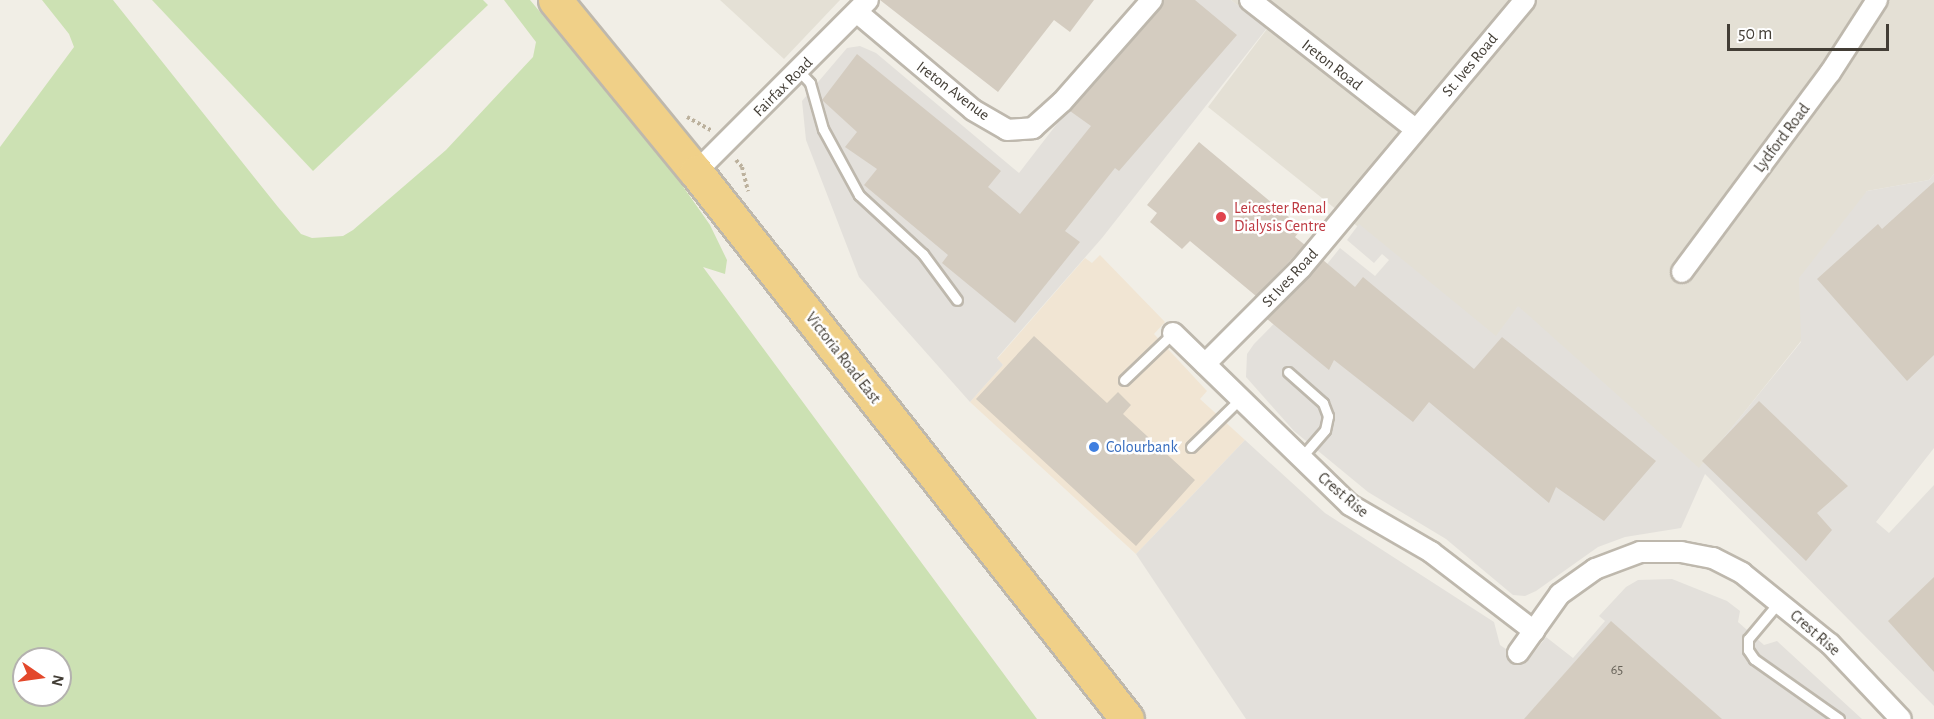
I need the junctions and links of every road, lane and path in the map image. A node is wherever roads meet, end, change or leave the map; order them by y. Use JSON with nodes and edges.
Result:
{"nodes":[{"id":1,"x":555,"y":0,"type":"edge"},
{"id":2,"x":1152,"y":0,"type":"edge"},
{"id":3,"x":1250,"y":0,"type":"edge"},
{"id":4,"x":1525,"y":0,"type":"edge"},
{"id":5,"x":1877,"y":0,"type":"edge"},
{"id":6,"x":863,"y":6,"type":"edge"},
{"id":7,"x":799,"y":71,"type":"junction"},
{"id":8,"x":1414,"y":129,"type":"junction"},
{"id":9,"x":696,"y":172,"type":"junction"},
{"id":10,"x":1682,"y":272,"type":"dead end"},
{"id":11,"x":957,"y":300,"type":"dead end"},
{"id":12,"x":1173,"y":333,"type":"joint"},
{"id":13,"x":1205,"y":364,"type":"junction"},
{"id":14,"x":1288,"y":372,"type":"dead end"},
{"id":15,"x":1124,"y":381,"type":"dead end"},
{"id":16,"x":1239,"y":400,"type":"junction"},
{"id":17,"x":1191,"y":447,"type":"dead end"},
{"id":18,"x":1300,"y":458,"type":"junction"},
{"id":19,"x":1779,"y":602,"type":"junction"},
{"id":20,"x":1534,"y":631,"type":"junction"},
{"id":21,"x":1518,"y":653,"type":"dead end"},
{"id":22,"x":1127,"y":719,"type":"edge"},
{"id":23,"x":1839,"y":719,"type":"edge"},
{"id":24,"x":1901,"y":719,"type":"edge"}],
"edges":[{"from":1,"to":9,"type":"highway","name":"Victoria Road East"},
{"from":2,"to":6,"type":"street","name":"Ireton Avenue"},
{"from":3,"to":8,"type":"street","name":"Ireton Road"},
{"from":4,"to":8,"type":"street","name":"St. Ives Road"},
{"from":5,"to":10,"type":"street","name":"Lydford Road"},
{"from":6,"to":7,"type":"street","name":"Fairfax Road"},
{"from":7,"to":9,"type":"street","name":"Fairfax Road"},
{"from":7,"to":11,"type":"lane"},
{"from":8,"to":13,"type":"street","name":"St Ives Road"},
{"from":9,"to":22,"type":"highway","name":"Victoria Road East"},
{"from":12,"to":13,"type":"street","name":"Crest Rise"},
{"from":12,"to":15,"type":"lane"},
{"from":13,"to":16,"type":"street","name":"Crest Rise"},
{"from":14,"to":18,"type":"lane"},
{"from":16,"to":17,"type":"lane"},
{"from":16,"to":18,"type":"street","name":"Crest Rise"},
{"from":18,"to":20,"type":"street","name":"Crest Rise"},
{"from":19,"to":20,"type":"street","name":"Crest Rise"},
{"from":19,"to":23,"type":"lane"},
{"from":19,"to":24,"type":"street","name":"Crest Rise"},
{"from":20,"to":21,"type":"street","name":"Crest Rise"}]}
